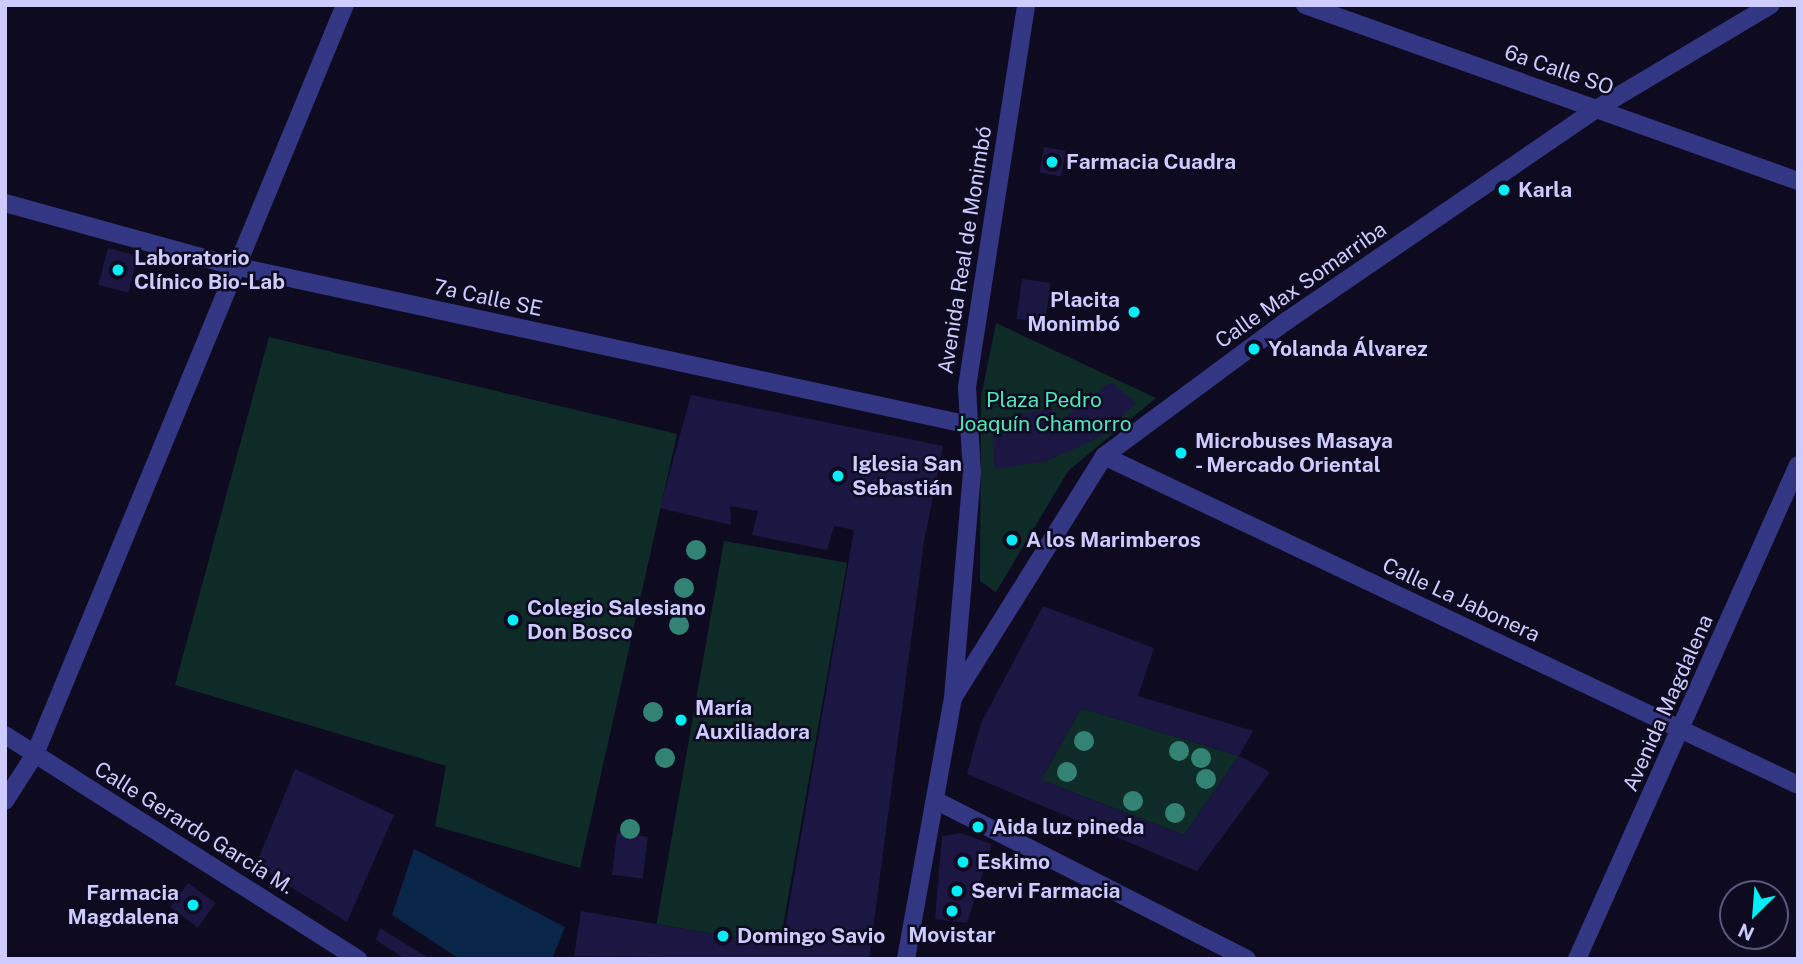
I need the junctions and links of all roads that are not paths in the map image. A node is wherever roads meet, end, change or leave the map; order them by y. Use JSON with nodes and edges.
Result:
{"nodes":[{"id":1,"x":345,"y":5,"type":"edge"},
{"id":2,"x":1026,"y":5,"type":"edge"},
{"id":3,"x":1305,"y":5,"type":"edge"},
{"id":4,"x":1771,"y":5,"type":"edge"},
{"id":5,"x":1598,"y":107,"type":"junction"},
{"id":6,"x":1798,"y":181,"type":"edge"},
{"id":7,"x":5,"y":203,"type":"edge"},
{"id":8,"x":234,"y":266,"type":"junction"},
{"id":9,"x":965,"y":424,"type":"junction"},
{"id":10,"x":1104,"y":456,"type":"junction"},
{"id":11,"x":1798,"y":466,"type":"edge"},
{"id":12,"x":953,"y":698,"type":"junction"},
{"id":13,"x":1682,"y":731,"type":"junction"},
{"id":14,"x":5,"y":734,"type":"edge"},
{"id":15,"x":35,"y":754,"type":"junction"},
{"id":16,"x":1798,"y":785,"type":"edge"},
{"id":17,"x":935,"y":800,"type":"junction"},
{"id":18,"x":5,"y":801,"type":"edge"},
{"id":19,"x":358,"y":959,"type":"edge"},
{"id":20,"x":906,"y":959,"type":"edge"},
{"id":21,"x":1247,"y":959,"type":"edge"},
{"id":22,"x":1577,"y":959,"type":"edge"}],
"edges":[{"from":1,"to":8,"type":"street"},
{"from":2,"to":9,"type":"street","name":"Avenida Real de Monimbó"},
{"from":3,"to":5,"type":"street","name":"6a Calle SO"},
{"from":4,"to":5,"type":"street","name":"Calle Max Somarriba"},
{"from":5,"to":6,"type":"street","name":"6a Calle SO"},
{"from":5,"to":10,"type":"street","name":"Calle Max Somarriba"},
{"from":7,"to":8,"type":"street","name":"7a Calle SE"},
{"from":8,"to":9,"type":"street","name":"7a Calle SE"},
{"from":8,"to":15,"type":"street"},
{"from":9,"to":12,"type":"street","name":"Avenida Real de Monimbó"},
{"from":10,"to":12,"type":"street","name":"Calle Max Somarriba"},
{"from":10,"to":13,"type":"street","name":"Calle La Jabonera"},
{"from":11,"to":13,"type":"street","name":"Avenida Magdalena"},
{"from":12,"to":17,"type":"street","name":"Avenida Real de Monimbó"},
{"from":13,"to":16,"type":"street","name":"Calle La Jabonera"},
{"from":13,"to":22,"type":"street","name":"Avenida Magdalena"},
{"from":14,"to":15,"type":"street","name":"Calle Gerardo García M."},
{"from":15,"to":18,"type":"street"},
{"from":15,"to":19,"type":"street","name":"Calle Gerardo García M."},
{"from":17,"to":20,"type":"street","name":"Avenida Real de Monimbó"},
{"from":17,"to":21,"type":"street"}]}
